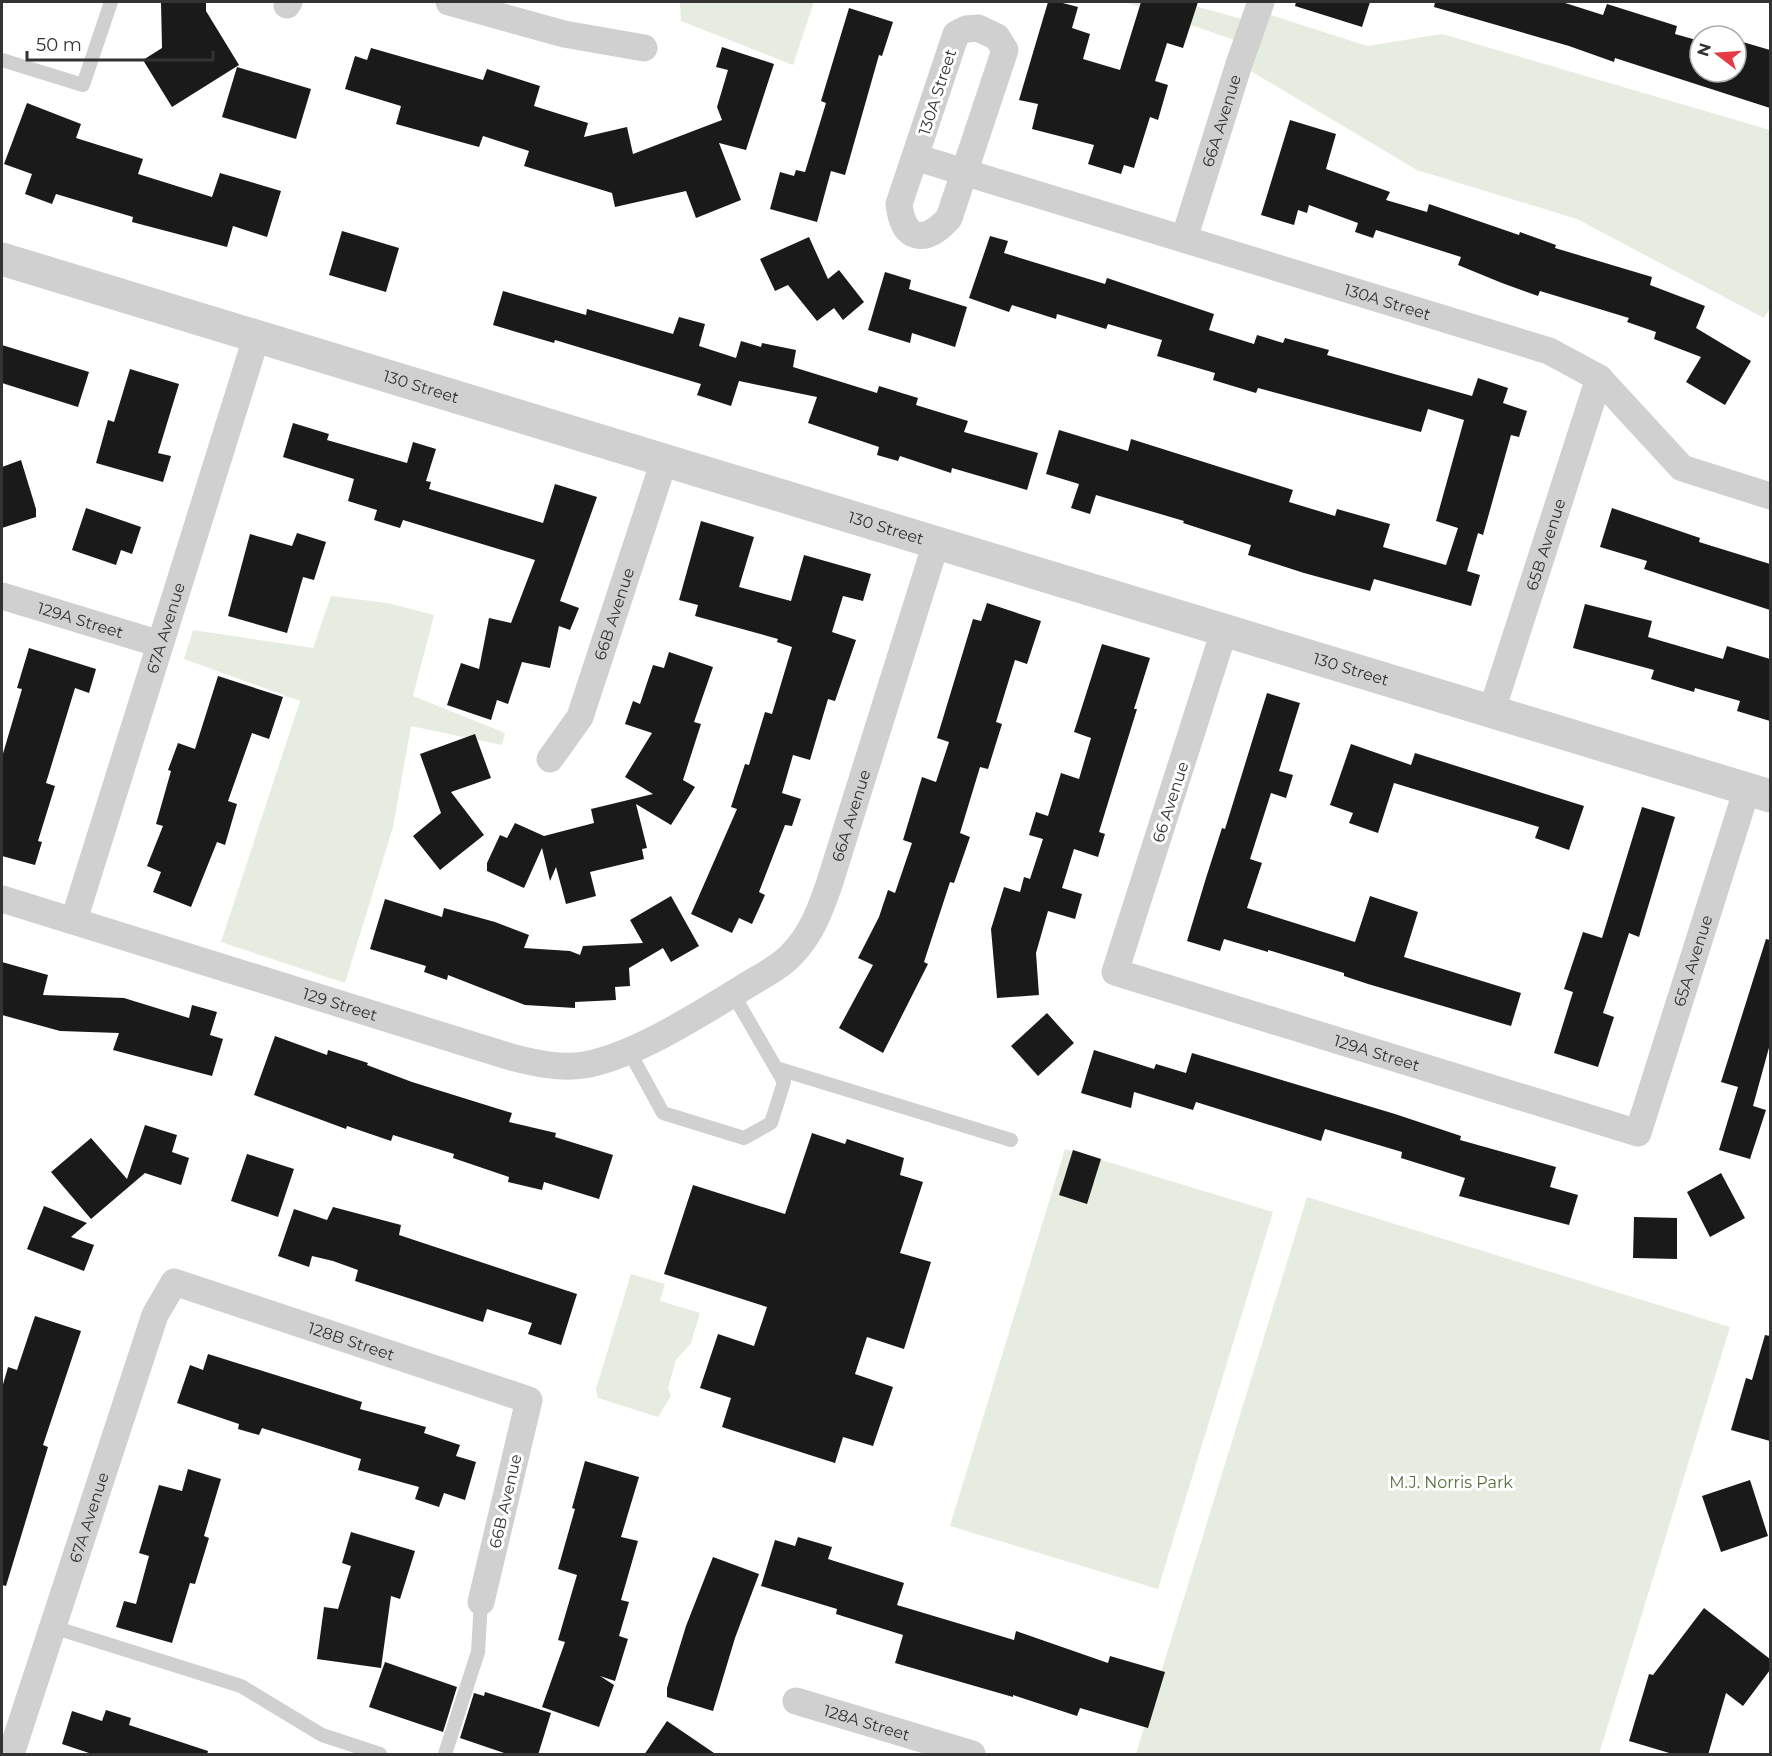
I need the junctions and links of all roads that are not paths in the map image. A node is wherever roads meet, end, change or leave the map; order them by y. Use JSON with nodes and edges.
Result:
{"nodes":[{"id":1,"x":111,"y":2,"type":"edge"},
{"id":2,"x":450,"y":2,"type":"edge"},
{"id":3,"x":1261,"y":2,"type":"edge"},
{"id":4,"x":644,"y":48,"type":"dead end"},
{"id":5,"x":2,"y":60,"type":"edge"},
{"id":6,"x":915,"y":157,"type":"junction"},
{"id":7,"x":966,"y":172,"type":"junction"},
{"id":8,"x":1184,"y":239,"type":"junction"},
{"id":9,"x":2,"y":260,"type":"edge"},
{"id":10,"x":257,"y":335,"type":"junction"},
{"id":11,"x":1599,"y":378,"type":"junction"},
{"id":12,"x":664,"y":461,"type":"junction"},
{"id":13,"x":1770,"y":496,"type":"edge"},
{"id":14,"x":936,"y":543,"type":"junction"},
{"id":15,"x":2,"y":596,"type":"edge"},
{"id":16,"x":1224,"y":631,"type":"junction"},
{"id":17,"x":160,"y":644,"type":"junction"},
{"id":18,"x":1492,"y":710,"type":"junction"},
{"id":19,"x":550,"y":759,"type":"dead end"},
{"id":20,"x":1759,"y":792,"type":"edge"},
{"id":21,"x":2,"y":899,"type":"edge"},
{"id":22,"x":74,"y":920,"type":"junction"},
{"id":23,"x":1114,"y":972,"type":"joint"},
{"id":24,"x":734,"y":994,"type":"junction"},
{"id":25,"x":678,"y":1025,"type":"joint"},
{"id":26,"x":629,"y":1051,"type":"junction"},
{"id":27,"x":776,"y":1068,"type":"junction"},
{"id":28,"x":1638,"y":1133,"type":"joint"},
{"id":29,"x":1011,"y":1140,"type":"dead end"},
{"id":30,"x":174,"y":1282,"type":"joint"},
{"id":31,"x":529,"y":1400,"type":"joint"},
{"id":32,"x":481,"y":1602,"type":"joint"},
{"id":33,"x":53,"y":1627,"type":"junction"},
{"id":34,"x":796,"y":1701,"type":"dead end"},
{"id":35,"x":917,"y":1746,"type":"edge"},
{"id":36,"x":11,"y":1755,"type":"edge"},
{"id":37,"x":380,"y":1755,"type":"edge"},
{"id":38,"x":445,"y":1755,"type":"edge"},
{"id":39,"x":972,"y":1755,"type":"edge"}],
"edges":[{"from":1,"to":5,"type":"lane"},
{"from":2,"to":4,"type":"street"},
{"from":3,"to":8,"type":"street","name":"66A Avenue"},
{"from":6,"to":7,"type":"street","name":"130A Street"},
{"from":6,"to":7,"type":"street","name":"130A Street"},
{"from":6,"to":7,"type":"street","name":"130A Street"},
{"from":7,"to":8,"type":"street","name":"130A Street"},
{"from":8,"to":11,"type":"street","name":"130A Street"},
{"from":9,"to":10,"type":"street","name":"130 Street"},
{"from":10,"to":12,"type":"street","name":"130 Street"},
{"from":10,"to":17,"type":"street","name":"67A Avenue"},
{"from":11,"to":13,"type":"street","name":"130A Street"},
{"from":11,"to":18,"type":"street","name":"65B Avenue"},
{"from":12,"to":14,"type":"street","name":"130 Street"},
{"from":12,"to":19,"type":"street","name":"66B Avenue"},
{"from":14,"to":16,"type":"street","name":"130 Street"},
{"from":14,"to":24,"type":"street","name":"66A Avenue"},
{"from":15,"to":17,"type":"street","name":"129A Street"},
{"from":16,"to":18,"type":"street","name":"130 Street"},
{"from":16,"to":23,"type":"street","name":"66 Avenue"},
{"from":17,"to":22,"type":"street","name":"67A Avenue"},
{"from":18,"to":20,"type":"street","name":"130 Street"},
{"from":20,"to":28,"type":"street","name":"65A Avenue"},
{"from":21,"to":22,"type":"street","name":"129 Street"},
{"from":22,"to":26,"type":"street","name":"129 Street"},
{"from":23,"to":28,"type":"street","name":"129A Street"},
{"from":24,"to":25,"type":"street","name":"66A Avenue"},
{"from":24,"to":27,"type":"lane"},
{"from":25,"to":26,"type":"street","name":"129 Street"},
{"from":26,"to":27,"type":"lane"},
{"from":27,"to":29,"type":"lane"},
{"from":30,"to":31,"type":"street","name":"128B Street"},
{"from":30,"to":33,"type":"street","name":"67A Avenue"},
{"from":31,"to":32,"type":"street","name":"66B Avenue"},
{"from":32,"to":38,"type":"lane"},
{"from":33,"to":36,"type":"street","name":"67A Avenue"},
{"from":33,"to":37,"type":"lane"},
{"from":34,"to":35,"type":"street","name":"128A Street"},
{"from":35,"to":39,"type":"street","name":"128A Street"}]}
